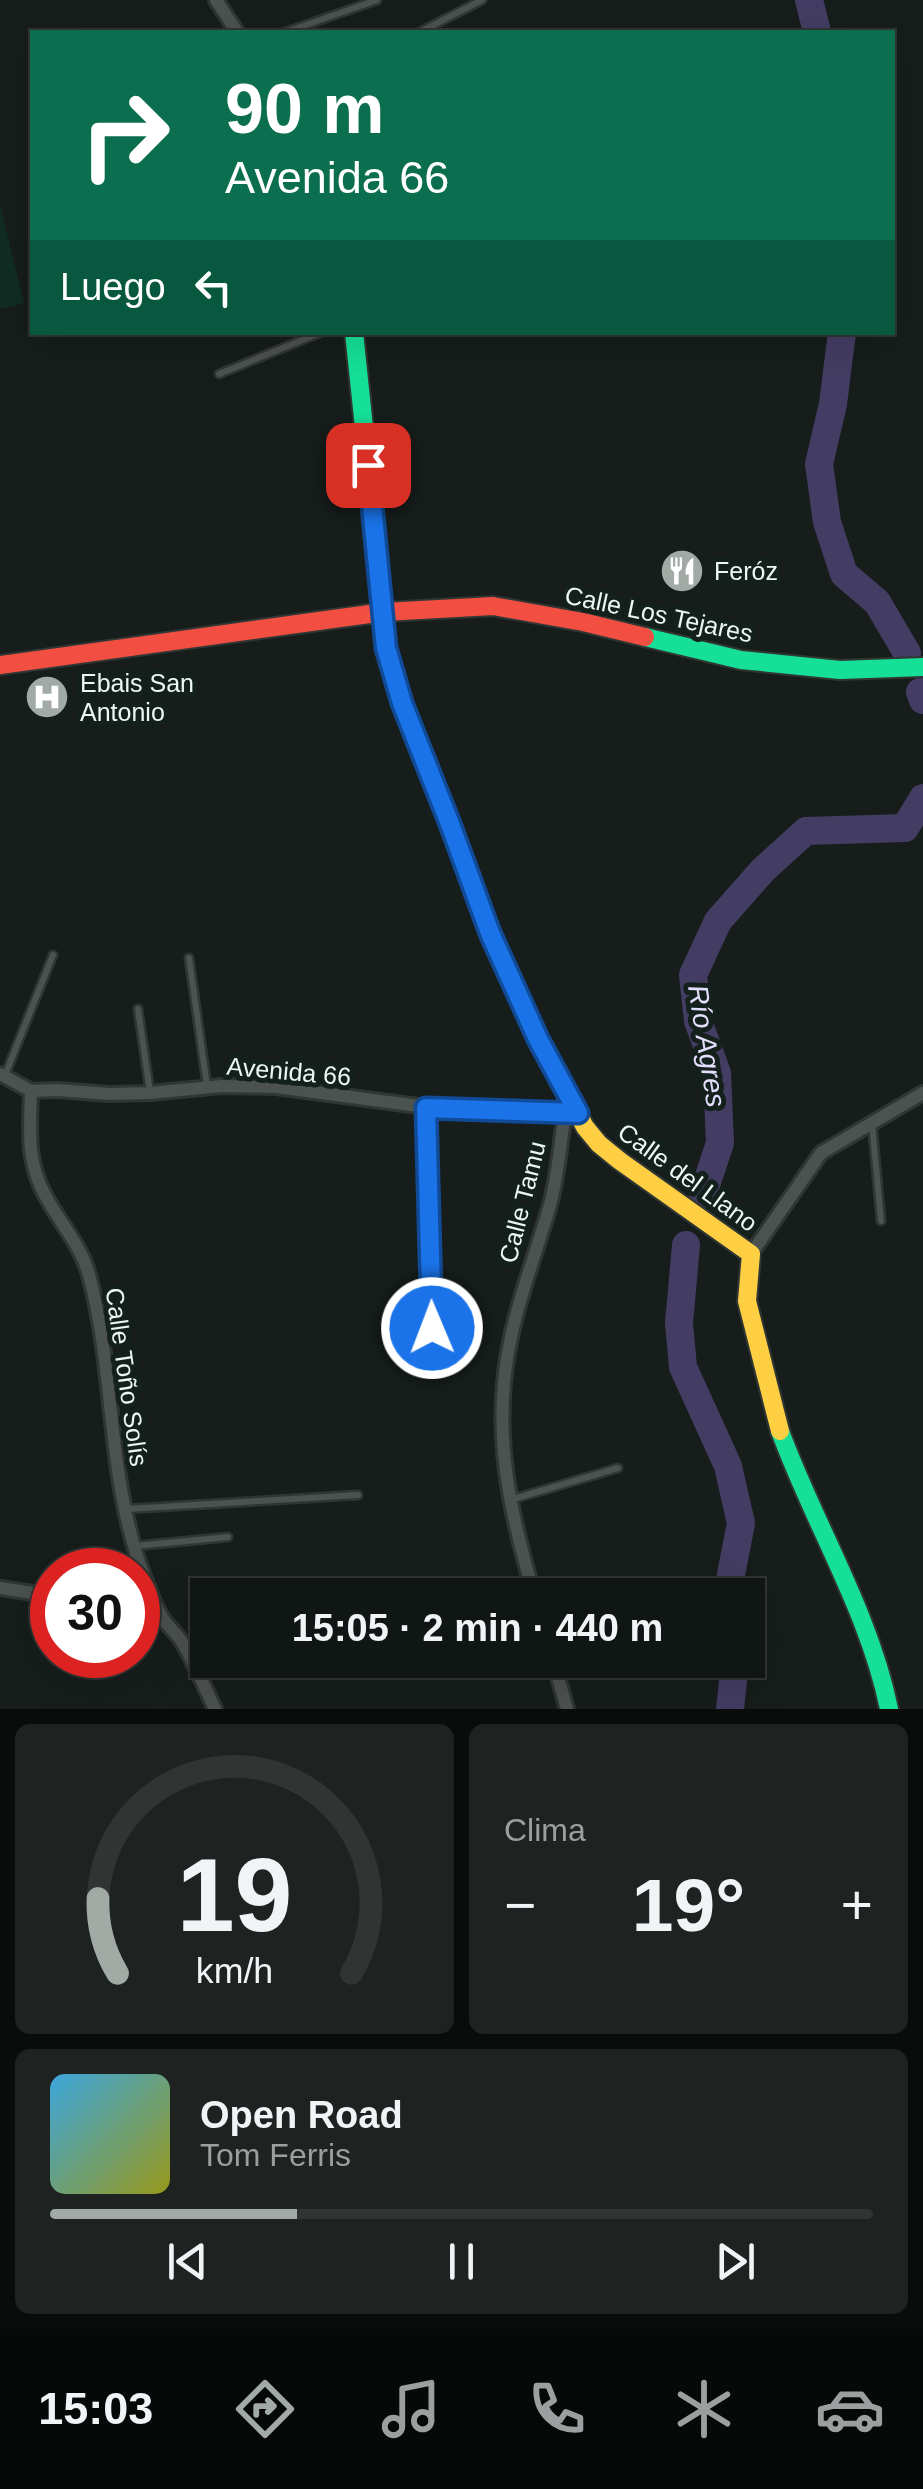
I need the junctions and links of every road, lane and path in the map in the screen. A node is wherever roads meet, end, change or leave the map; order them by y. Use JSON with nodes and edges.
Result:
{"nodes":[{"id":1,"x":216,"y":0,"type":"edge"},
{"id":2,"x":377,"y":0,"type":"edge"},
{"id":3,"x":482,"y":0,"type":"edge"},
{"id":4,"x":236,"y":30,"type":"edge"},
{"id":5,"x":292,"y":30,"type":"edge"},
{"id":6,"x":424,"y":30,"type":"edge"},
{"id":7,"x":315,"y":335,"type":"edge"},
{"id":8,"x":354,"y":335,"type":"edge"},
{"id":9,"x":219,"y":374,"type":"dead end"},
{"id":10,"x":384,"y":612,"type":"junction"},
{"id":11,"x":0,"y":666,"type":"edge"},
{"id":12,"x":923,"y":667,"type":"edge"},
{"id":13,"x":53,"y":956,"type":"dead end"},
{"id":14,"x":190,"y":958,"type":"dead end"},
{"id":15,"x":138,"y":1009,"type":"dead end"},
{"id":16,"x":2,"y":1075,"type":"edge"},
{"id":17,"x":207,"y":1087,"type":"junction"},
{"id":18,"x":32,"y":1091,"type":"junction"},
{"id":19,"x":923,"y":1092,"type":"edge"},
{"id":20,"x":150,"y":1093,"type":"junction"},
{"id":21,"x":426,"y":1108,"type":"junction"},
{"id":22,"x":571,"y":1113,"type":"junction"},
{"id":23,"x":872,"y":1122,"type":"junction"},
{"id":24,"x":881,"y":1221,"type":"dead end"},
{"id":25,"x":751,"y":1254,"type":"junction"},
{"id":26,"x":432,"y":1328,"type":"dead end"},
{"id":27,"x":618,"y":1468,"type":"dead end"},
{"id":28,"x":358,"y":1495,"type":"dead end"},
{"id":29,"x":509,"y":1500,"type":"junction"},
{"id":30,"x":126,"y":1510,"type":"junction"},
{"id":31,"x":228,"y":1537,"type":"dead end"},
{"id":32,"x":134,"y":1546,"type":"junction"},
{"id":33,"x":530,"y":1578,"type":"edge"},
{"id":34,"x":0,"y":1588,"type":"edge"},
{"id":35,"x":30,"y":1593,"type":"edge"},
{"id":36,"x":162,"y":1618,"type":"joint"},
{"id":37,"x":558,"y":1678,"type":"edge"},
{"id":38,"x":214,"y":1709,"type":"edge"},
{"id":39,"x":567,"y":1709,"type":"edge"},
{"id":40,"x":889,"y":1709,"type":"edge"}],
"edges":[{"from":1,"to":4,"type":"street"},
{"from":2,"to":5,"type":"lane"},
{"from":3,"to":6,"type":"lane"},
{"from":7,"to":9,"type":"lane"},
{"from":8,"to":10,"type":"main road","name":"Calle del Llano"},
{"from":10,"to":11,"type":"main road"},
{"from":10,"to":12,"type":"main road","name":"Calle Los Tejares"},
{"from":10,"to":22,"type":"main road","name":"Calle del Llano"},
{"from":13,"to":16,"type":"lane"},
{"from":14,"to":17,"type":"lane"},
{"from":15,"to":20,"type":"lane"},
{"from":16,"to":18,"type":"street","name":"Avenida 66"},
{"from":17,"to":20,"type":"street","name":"Avenida 66"},
{"from":17,"to":21,"type":"street","name":"Avenida 66"},
{"from":18,"to":20,"type":"street","name":"Avenida 66"},
{"from":18,"to":30,"type":"street","name":"Calle Toño Solís"},
{"from":19,"to":23,"type":"street"},
{"from":21,"to":22,"type":"street","name":"Avenida 66"},
{"from":21,"to":26,"type":"street"},
{"from":22,"to":25,"type":"main road","name":"Calle del Llano"},
{"from":22,"to":29,"type":"street","name":"Calle Tamu"},
{"from":23,"to":24,"type":"lane"},
{"from":23,"to":25,"type":"street"},
{"from":25,"to":40,"type":"main road","name":"Calle del Llano"},
{"from":27,"to":29,"type":"lane"},
{"from":28,"to":30,"type":"lane"},
{"from":29,"to":33,"type":"street","name":"Calle Tamu"},
{"from":30,"to":32,"type":"street","name":"Calle Toño Solís"},
{"from":31,"to":32,"type":"lane"},
{"from":32,"to":36,"type":"street","name":"Calle Toño Solís"},
{"from":34,"to":35,"type":"street"},
{"from":36,"to":38,"type":"street","name":"Calle Toño Solís"},
{"from":37,"to":39,"type":"street"}]}
